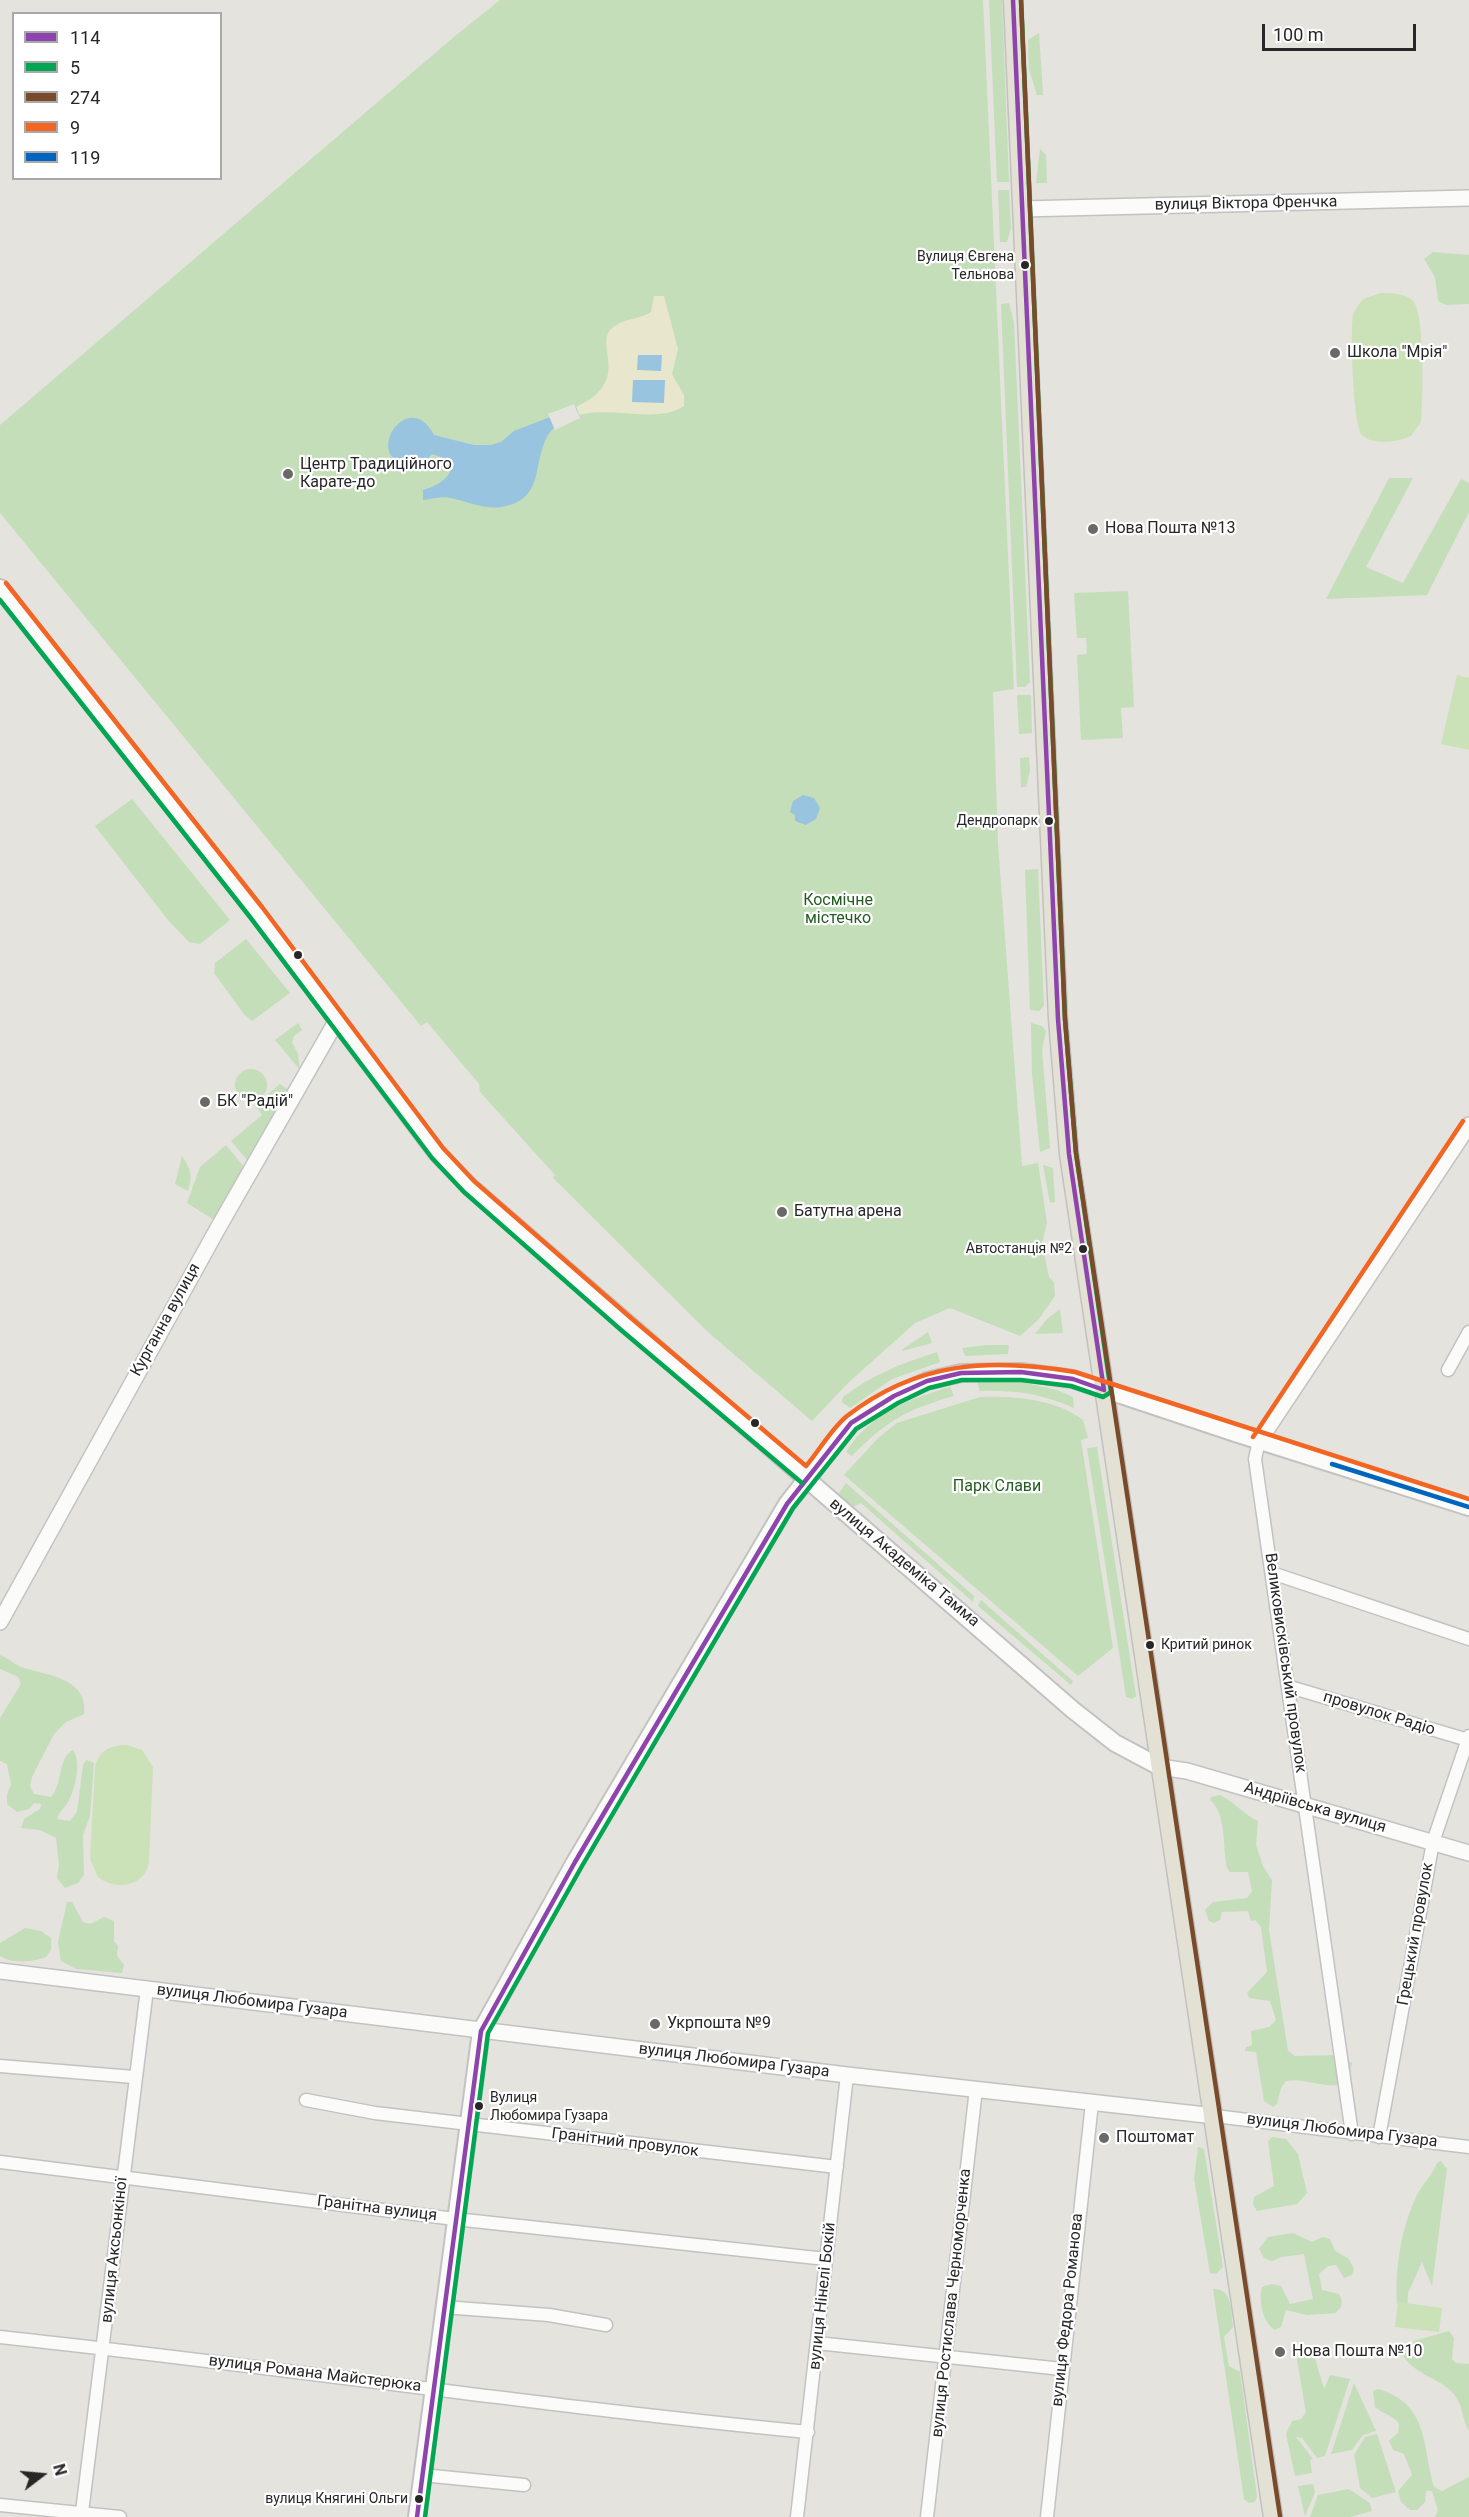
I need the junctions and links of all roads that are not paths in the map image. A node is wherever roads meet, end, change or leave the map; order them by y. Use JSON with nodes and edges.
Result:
{"nodes":[{"id":1,"x":1013,"y":0,"type":"edge"},
{"id":2,"x":1469,"y":198,"type":"edge"},
{"id":3,"x":1022,"y":209,"type":"junction"},
{"id":4,"x":0,"y":588,"type":"edge"},
{"id":5,"x":337,"y":1020,"type":"junction"},
{"id":6,"x":1469,"y":1125,"type":"edge"},
{"id":7,"x":1469,"y":1332,"type":"edge"},
{"id":8,"x":1448,"y":1370,"type":"dead end"},
{"id":9,"x":1104,"y":1390,"type":"junction"},
{"id":10,"x":1259,"y":1441,"type":"junction"},
{"id":11,"x":807,"y":1477,"type":"junction"},
{"id":12,"x":1469,"y":1507,"type":"edge"},
{"id":13,"x":1272,"y":1573,"type":"junction"},
{"id":14,"x":0,"y":1622,"type":"edge"},
{"id":15,"x":1469,"y":1639,"type":"edge"},
{"id":16,"x":1290,"y":1687,"type":"junction"},
{"id":17,"x":1468,"y":1738,"type":"edge"},
{"id":18,"x":1160,"y":1767,"type":"junction"},
{"id":19,"x":1304,"y":1804,"type":"junction"},
{"id":20,"x":1433,"y":1842,"type":"junction"},
{"id":21,"x":1469,"y":1853,"type":"edge"},
{"id":22,"x":0,"y":1971,"type":"edge"},
{"id":23,"x":147,"y":1989,"type":"junction"},
{"id":24,"x":481,"y":2031,"type":"junction"},
{"id":25,"x":0,"y":2066,"type":"edge"},
{"id":26,"x":847,"y":2075,"type":"junction"},
{"id":27,"x":134,"y":2077,"type":"junction"},
{"id":28,"x":976,"y":2089,"type":"junction"},
{"id":29,"x":306,"y":2100,"type":"dead end"},
{"id":30,"x":1092,"y":2103,"type":"junction"},
{"id":31,"x":1215,"y":2116,"type":"junction"},
{"id":32,"x":468,"y":2125,"type":"junction"},
{"id":33,"x":1352,"y":2134,"type":"junction"},
{"id":34,"x":1379,"y":2137,"type":"junction"},
{"id":35,"x":1469,"y":2147,"type":"edge"},
{"id":36,"x":0,"y":2162,"type":"edge"},
{"id":37,"x":837,"y":2167,"type":"junction"},
{"id":38,"x":123,"y":2178,"type":"junction"},
{"id":39,"x":455,"y":2219,"type":"junction"},
{"id":40,"x":826,"y":2259,"type":"junction"},
{"id":41,"x":444,"y":2307,"type":"junction"},
{"id":42,"x":606,"y":2325,"type":"dead end"},
{"id":43,"x":0,"y":2337,"type":"edge"},
{"id":44,"x":817,"y":2343,"type":"junction"},
{"id":45,"x":104,"y":2348,"type":"junction"},
{"id":46,"x":947,"y":2356,"type":"junction"},
{"id":47,"x":1062,"y":2369,"type":"junction"},
{"id":48,"x":434,"y":2388,"type":"junction"},
{"id":49,"x":808,"y":2432,"type":"junction"},
{"id":50,"x":422,"y":2475,"type":"junction"},
{"id":51,"x":524,"y":2485,"type":"dead end"},
{"id":52,"x":7,"y":2509,"type":"edge"},
{"id":53,"x":82,"y":2512,"type":"junction"},
{"id":54,"x":120,"y":2517,"type":"edge"},
{"id":55,"x":417,"y":2517,"type":"edge"},
{"id":56,"x":797,"y":2517,"type":"edge"},
{"id":57,"x":927,"y":2517,"type":"edge"},
{"id":58,"x":1047,"y":2517,"type":"edge"},
{"id":59,"x":1273,"y":2517,"type":"edge"}],
"edges":[{"from":1,"to":3,"type":"main road"},
{"from":2,"to":3,"type":"street","name":"вулиця Віктора Френчка"},
{"from":3,"to":9,"type":"main road"},
{"from":4,"to":5,"type":"main road","name":"вулиця Академіка Тамма"},
{"from":5,"to":11,"type":"main road","name":"вулиця Академіка Тамма"},
{"from":5,"to":14,"type":"street","name":"Курганна вулиця"},
{"from":6,"to":10,"type":"street"},
{"from":7,"to":8,"type":"street"},
{"from":9,"to":10,"type":"main road"},
{"from":9,"to":11,"type":"main road"},
{"from":9,"to":18,"type":"main road"},
{"from":10,"to":12,"type":"main road"},
{"from":10,"to":13,"type":"street","name":"Великовисківський провулок"},
{"from":11,"to":18,"type":"main road","name":"вулиця Академіка Тамма"},
{"from":11,"to":24,"type":"main road"},
{"from":13,"to":15,"type":"street"},
{"from":13,"to":16,"type":"street","name":"Великовисківський провулок"},
{"from":16,"to":17,"type":"street","name":"провулок Радіо"},
{"from":16,"to":19,"type":"street","name":"Великовисківський провулок"},
{"from":17,"to":20,"type":"street","name":"Грецький провулок"},
{"from":18,"to":19,"type":"street","name":"Андріївська вулиця"},
{"from":18,"to":31,"type":"main road"},
{"from":19,"to":20,"type":"street","name":"Андріївська вулиця"},
{"from":19,"to":33,"type":"street","name":"Великовисківський провулок"},
{"from":20,"to":21,"type":"street","name":"Андріївська вулиця"},
{"from":20,"to":34,"type":"street","name":"Грецький провулок"},
{"from":22,"to":23,"type":"street","name":"вулиця Любомира Гузара"},
{"from":23,"to":24,"type":"street","name":"вулиця Любомира Гузара"},
{"from":23,"to":27,"type":"street","name":"вулиця Аксьонкіної"},
{"from":24,"to":26,"type":"street","name":"вулиця Любомира Гузара"},
{"from":24,"to":32,"type":"main road"},
{"from":25,"to":27,"type":"street"},
{"from":26,"to":28,"type":"street","name":"вулиця Любомира Гузара"},
{"from":26,"to":37,"type":"street","name":"вулиця Нінелі Бокій"},
{"from":27,"to":38,"type":"street","name":"вулиця Аксьонкіної"},
{"from":28,"to":30,"type":"street","name":"вулиця Любомира Гузара"},
{"from":28,"to":46,"type":"street","name":"вулиця Ростислава Черноморченка"},
{"from":29,"to":32,"type":"street","name":"Гранітний провулок"},
{"from":30,"to":31,"type":"street","name":"вулиця Любомира Гузара"},
{"from":30,"to":47,"type":"street","name":"вулиця Федора Романова"},
{"from":31,"to":33,"type":"street","name":"вулиця Любомира Гузара"},
{"from":31,"to":59,"type":"main road"},
{"from":32,"to":37,"type":"street","name":"Гранітний провулок"},
{"from":32,"to":39,"type":"main road"},
{"from":33,"to":34,"type":"street","name":"вулиця Любомира Гузара"},
{"from":34,"to":35,"type":"street","name":"вулиця Любомира Гузара"},
{"from":36,"to":38,"type":"street","name":"Гранітна вулиця"},
{"from":37,"to":40,"type":"street","name":"вулиця Нінелі Бокій"},
{"from":38,"to":39,"type":"street","name":"Гранітна вулиця"},
{"from":38,"to":45,"type":"street","name":"вулиця Аксьонкіної"},
{"from":39,"to":40,"type":"street","name":"Гранітна вулиця"},
{"from":39,"to":41,"type":"main road"},
{"from":40,"to":44,"type":"street","name":"вулиця Нінелі Бокій"},
{"from":41,"to":42,"type":"street"},
{"from":41,"to":48,"type":"main road"},
{"from":43,"to":45,"type":"street","name":"вулиця Романа Майстерюка"},
{"from":44,"to":46,"type":"street"},
{"from":44,"to":49,"type":"street","name":"вулиця Нінелі Бокій"},
{"from":45,"to":48,"type":"street","name":"вулиця Романа Майстерюка"},
{"from":45,"to":53,"type":"street","name":"вулиця Аксьонкіної"},
{"from":46,"to":47,"type":"street"},
{"from":46,"to":57,"type":"street","name":"вулиця Ростислава Черноморченка"},
{"from":47,"to":58,"type":"street","name":"вулиця Федора Романова"},
{"from":48,"to":49,"type":"street","name":"вулиця Романа Майстерюка"},
{"from":48,"to":50,"type":"main road"},
{"from":49,"to":56,"type":"street","name":"вулиця Нінелі Бокій"},
{"from":50,"to":51,"type":"street"},
{"from":50,"to":55,"type":"main road"},
{"from":52,"to":53,"type":"street"},
{"from":53,"to":54,"type":"street"}]}
